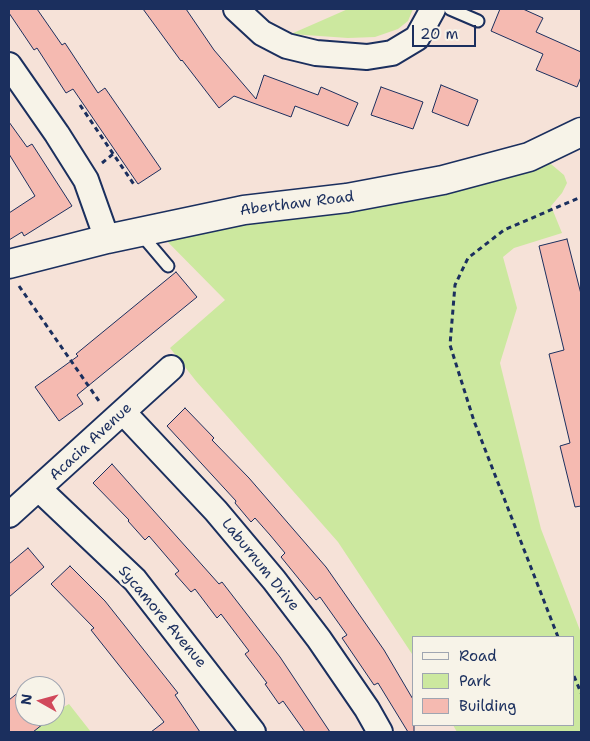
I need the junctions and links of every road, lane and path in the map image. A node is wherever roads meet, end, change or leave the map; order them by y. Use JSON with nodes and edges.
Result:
{"nodes":[{"id":1,"x":236,"y":9,"type":"edge"},
{"id":2,"x":432,"y":9,"type":"edge"},
{"id":3,"x":450,"y":9,"type":"edge"},
{"id":4,"x":478,"y":21,"type":"dead end"},
{"id":5,"x":9,"y":65,"type":"edge"},
{"id":6,"x":80,"y":105,"type":"dead end"},
{"id":7,"x":581,"y":132,"type":"edge"},
{"id":8,"x":114,"y":154,"type":"junction"},
{"id":9,"x":99,"y":165,"type":"dead end"},
{"id":10,"x":135,"y":186,"type":"dead end"},
{"id":11,"x":581,"y":197,"type":"edge"},
{"id":12,"x":139,"y":231,"type":"junction"},
{"id":13,"x":107,"y":239,"type":"junction"},
{"id":14,"x":168,"y":266,"type":"dead end"},
{"id":15,"x":12,"y":272,"type":"edge"},
{"id":16,"x":172,"y":368,"type":"dead end"},
{"id":17,"x":118,"y":417,"type":"junction"},
{"id":18,"x":40,"y":489,"type":"junction"},
{"id":19,"x":9,"y":515,"type":"edge"},
{"id":20,"x":558,"y":636,"type":"edge"},
{"id":21,"x":575,"y":678,"type":"edge"},
{"id":22,"x":581,"y":693,"type":"edge"},
{"id":23,"x":253,"y":732,"type":"edge"},
{"id":24,"x":380,"y":732,"type":"edge"}],
"edges":[{"from":1,"to":2,"type":"street"},
{"from":3,"to":4,"type":"lane"},
{"from":5,"to":13,"type":"street"},
{"from":6,"to":8,"type":"path"},
{"from":7,"to":12,"type":"street","name":"Aberthaw Road"},
{"from":8,"to":9,"type":"path"},
{"from":8,"to":10,"type":"path"},
{"from":11,"to":20,"type":"path"},
{"from":12,"to":13,"type":"street","name":"Aberthaw Road"},
{"from":12,"to":14,"type":"lane"},
{"from":13,"to":15,"type":"street","name":"Aberthaw Road"},
{"from":15,"to":17,"type":"path"},
{"from":16,"to":17,"type":"street","name":"Acacia Avenue"},
{"from":17,"to":18,"type":"street","name":"Acacia Avenue"},
{"from":17,"to":24,"type":"street","name":"Laburnum Drive"},
{"from":18,"to":19,"type":"street","name":"Acacia Avenue"},
{"from":18,"to":23,"type":"street","name":"Sycamore Avenue"},
{"from":21,"to":22,"type":"path"}]}
